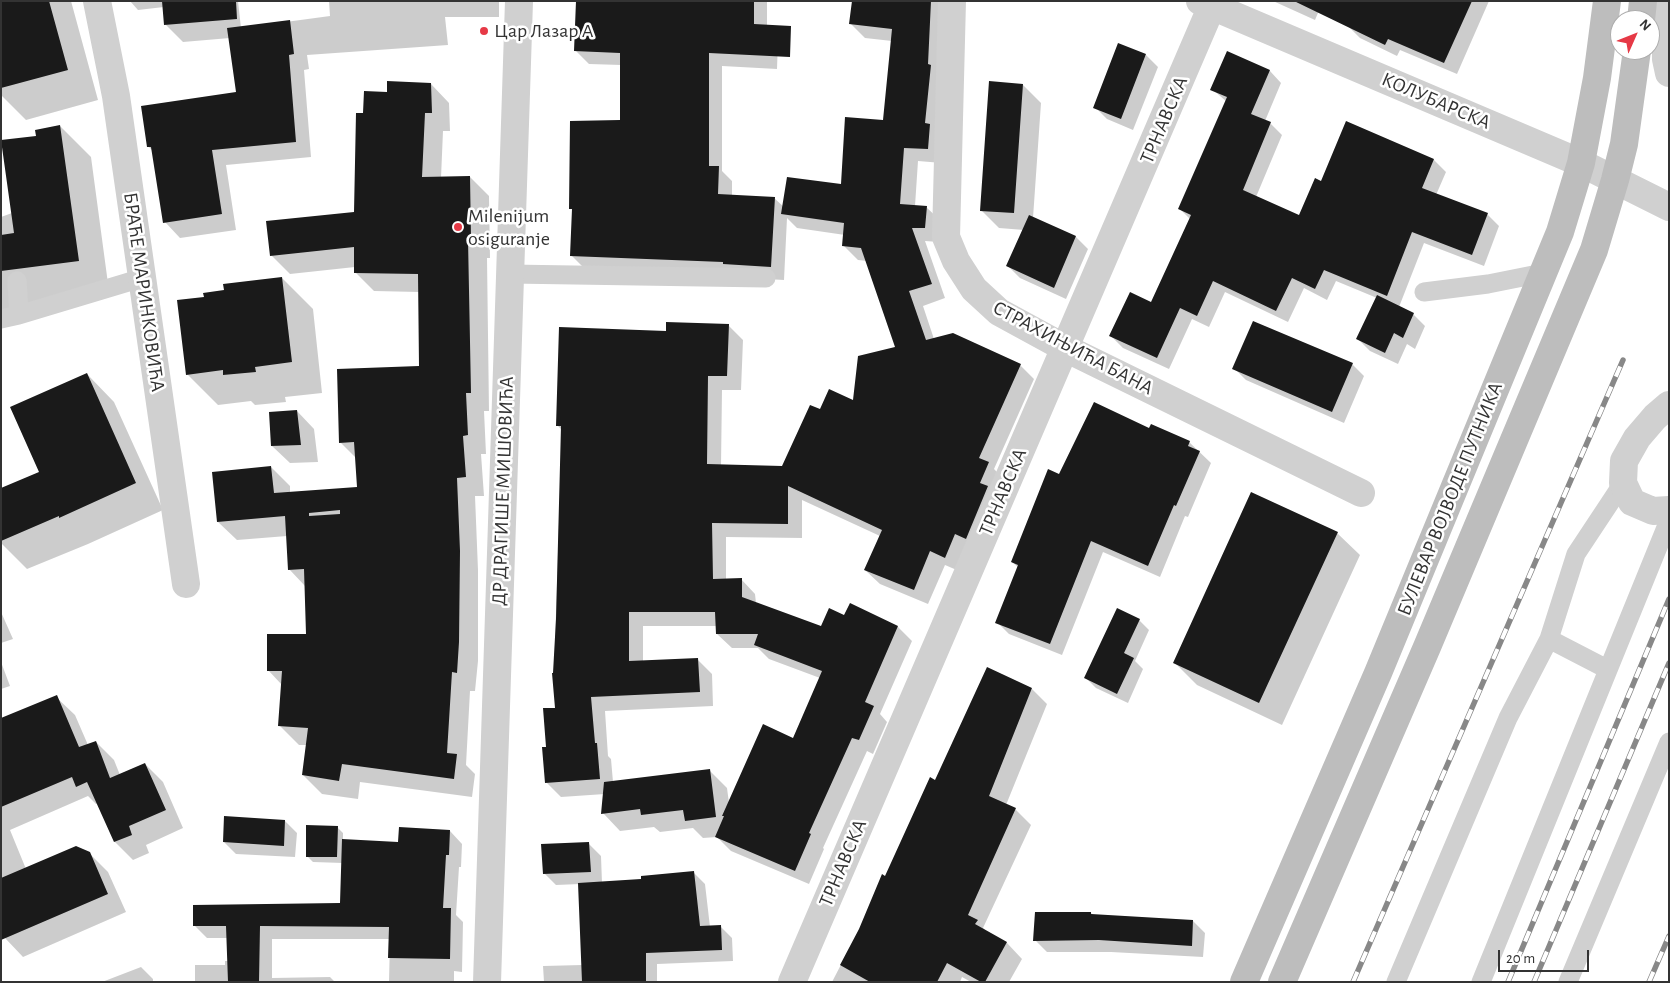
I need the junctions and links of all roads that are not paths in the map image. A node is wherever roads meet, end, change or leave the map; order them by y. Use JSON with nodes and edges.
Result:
{"nodes":[{"id":1,"x":97,"y":1,"type":"edge"},
{"id":2,"x":519,"y":1,"type":"edge"},
{"id":3,"x":952,"y":1,"type":"edge"},
{"id":4,"x":1607,"y":1,"type":"edge"},
{"id":5,"x":1666,"y":1,"type":"edge"},
{"id":6,"x":1209,"y":3,"type":"edge"},
{"id":7,"x":1636,"y":60,"type":"edge"},
{"id":8,"x":1669,"y":73,"type":"edge"},
{"id":9,"x":1581,"y":163,"type":"junction"},
{"id":10,"x":1615,"y":180,"type":"junction"},
{"id":11,"x":1669,"y":207,"type":"edge"},
{"id":12,"x":1543,"y":273,"type":"junction"},
{"id":13,"x":510,"y":274,"type":"junction"},
{"id":14,"x":142,"y":278,"type":"junction"},
{"id":15,"x":766,"y":278,"type":"dead end"},
{"id":16,"x":16,"y":281,"type":"dead end"},
{"id":17,"x":1424,"y":292,"type":"dead end"},
{"id":18,"x":10,"y":317,"type":"edge"},
{"id":19,"x":1065,"y":348,"type":"junction"},
{"id":20,"x":1669,"y":405,"type":"edge"},
{"id":21,"x":1623,"y":484,"type":"junction"},
{"id":22,"x":1361,"y":493,"type":"dead end"},
{"id":23,"x":1669,"y":510,"type":"edge"},
{"id":24,"x":1669,"y":520,"type":"edge"},
{"id":25,"x":186,"y":584,"type":"dead end"},
{"id":26,"x":1549,"y":640,"type":"junction"},
{"id":27,"x":1607,"y":669,"type":"junction"},
{"id":28,"x":1669,"y":742,"type":"edge"},
{"id":29,"x":487,"y":982,"type":"edge"},
{"id":30,"x":792,"y":982,"type":"edge"},
{"id":31,"x":1244,"y":982,"type":"edge"},
{"id":32,"x":1282,"y":982,"type":"edge"},
{"id":33,"x":1396,"y":982,"type":"edge"},
{"id":34,"x":1481,"y":982,"type":"edge"},
{"id":35,"x":1568,"y":982,"type":"edge"}],
"edges":[{"from":1,"to":14,"type":"street","name":"БРАЋЕ МАРИНКОВИЋА"},
{"from":2,"to":13,"type":"street","name":"ДР ДРАГИШЕ МИШОВИЋА"},
{"from":3,"to":19,"type":"street","name":"СТРАХИЊИЋА БАНА"},
{"from":4,"to":9,"type":"main road","name":"БУЛЕВАР ВОЈВОДЕ ПУТНИКА"},
{"from":5,"to":8,"type":"street"},
{"from":6,"to":9,"type":"street","name":"КОЛУБАРСКА"},
{"from":6,"to":19,"type":"street","name":"ТРНАВСКА"},
{"from":7,"to":10,"type":"main road","name":"БУЛЕВАР ВОЈВОДЕ ПУТНИКА"},
{"from":9,"to":10,"type":"street","name":"КОЛУБАРСКА"},
{"from":9,"to":12,"type":"main road","name":"БУЛЕВАР ВОЈВОДЕ ПУТНИКА"},
{"from":10,"to":11,"type":"street","name":"КОЛУБАРСКА"},
{"from":10,"to":32,"type":"main road","name":"БУЛЕВАР ВОЈВОДЕ ПУТНИКА"},
{"from":12,"to":17,"type":"lane"},
{"from":12,"to":31,"type":"main road","name":"БУЛЕВАР ВОЈВОДЕ ПУТНИКА"},
{"from":13,"to":15,"type":"lane"},
{"from":13,"to":29,"type":"street","name":"ДР ДРАГИШЕ МИШОВИЋА"},
{"from":14,"to":18,"type":"lane"},
{"from":14,"to":25,"type":"street","name":"БРАЋЕ МАРИНКОВИЋА"},
{"from":16,"to":18,"type":"lane"},
{"from":19,"to":22,"type":"street","name":"СТРАХИЊИЋА БАНА"},
{"from":19,"to":30,"type":"street","name":"ТРНАВСКА"},
{"from":20,"to":21,"type":"street"},
{"from":21,"to":23,"type":"street"},
{"from":21,"to":26,"type":"lane"},
{"from":24,"to":27,"type":"lane"},
{"from":26,"to":27,"type":"lane"},
{"from":26,"to":33,"type":"lane"},
{"from":27,"to":34,"type":"lane"},
{"from":28,"to":35,"type":"lane"}]}
